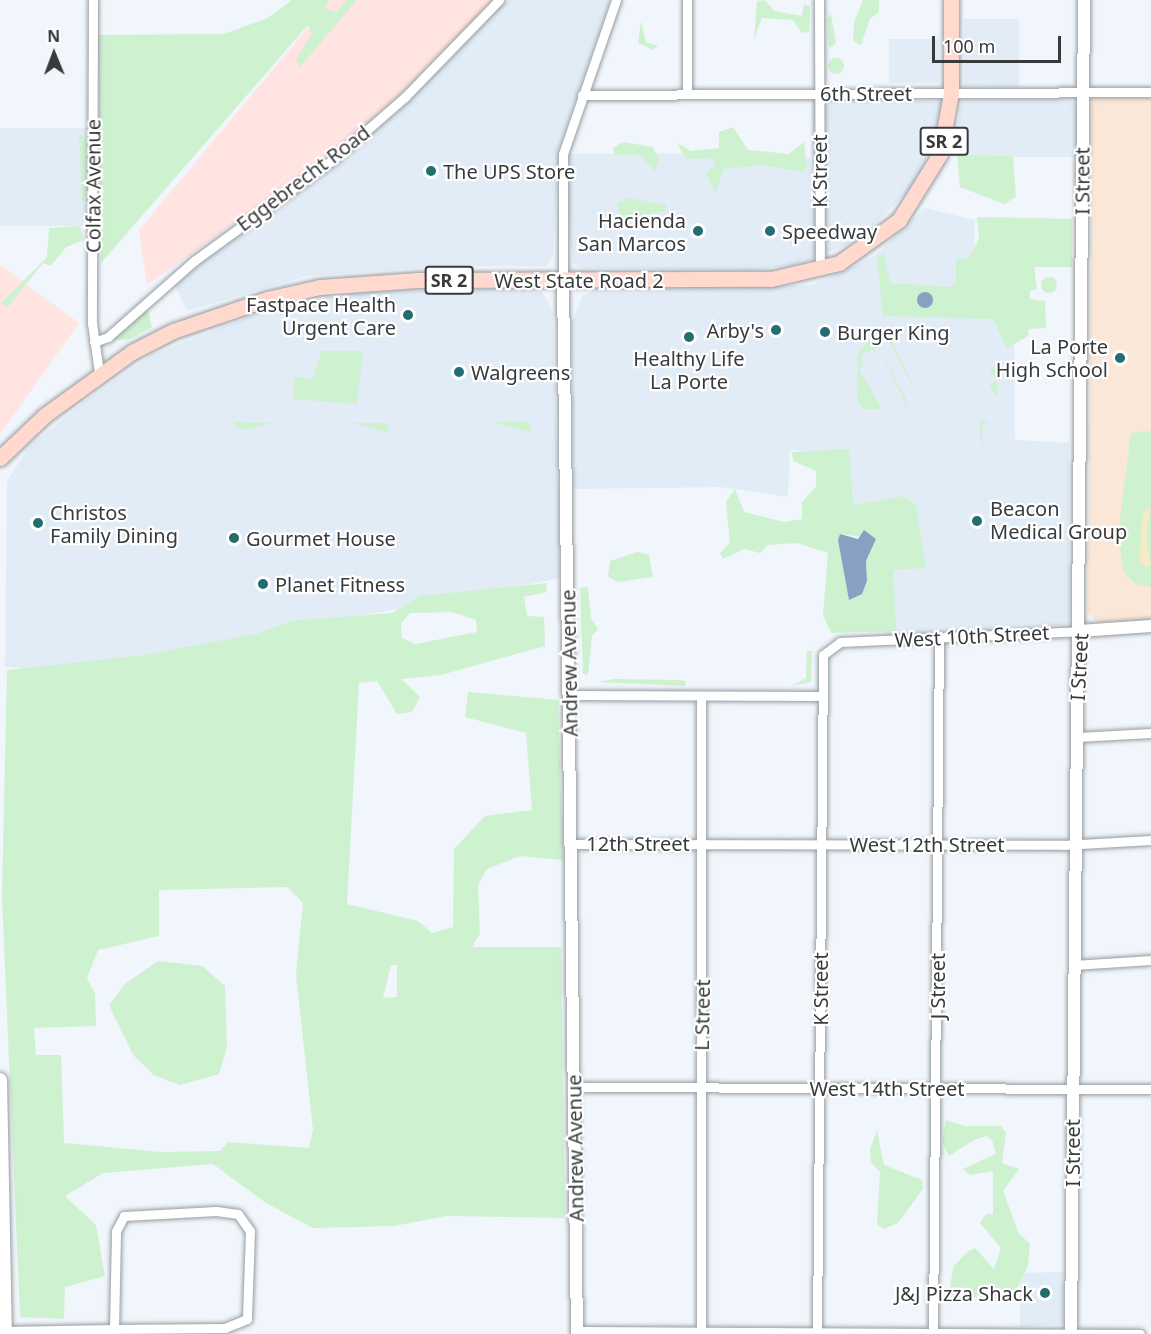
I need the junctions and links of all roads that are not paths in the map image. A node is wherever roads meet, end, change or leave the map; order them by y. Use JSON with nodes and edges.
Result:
{"nodes":[{"id":1,"x":93,"y":0,"type":"edge"},
{"id":2,"x":499,"y":0,"type":"edge"},
{"id":3,"x":616,"y":0,"type":"edge"},
{"id":4,"x":687,"y":0,"type":"edge"},
{"id":5,"x":819,"y":0,"type":"edge"},
{"id":6,"x":951,"y":0,"type":"edge"},
{"id":7,"x":1084,"y":0,"type":"edge"},
{"id":8,"x":1082,"y":92,"type":"junction"},
{"id":9,"x":1151,"y":92,"type":"edge"},
{"id":10,"x":951,"y":93,"type":"junction"},
{"id":11,"x":687,"y":94,"type":"junction"},
{"id":12,"x":819,"y":94,"type":"junction"},
{"id":13,"x":582,"y":95,"type":"junction"},
{"id":14,"x":819,"y":270,"type":"junction"},
{"id":15,"x":563,"y":279,"type":"junction"},
{"id":16,"x":94,"y":342,"type":"junction"},
{"id":17,"x":99,"y":372,"type":"junction"},
{"id":18,"x":0,"y":458,"type":"edge"},
{"id":19,"x":1151,"y":626,"type":"edge"},
{"id":20,"x":1080,"y":630,"type":"junction"},
{"id":21,"x":939,"y":638,"type":"junction"},
{"id":22,"x":829,"y":646,"type":"joint"},
{"id":23,"x":570,"y":695,"type":"junction"},
{"id":24,"x":821,"y":696,"type":"junction"},
{"id":25,"x":701,"y":697,"type":"junction"},
{"id":26,"x":1151,"y":733,"type":"edge"},
{"id":27,"x":1077,"y":737,"type":"junction"},
{"id":28,"x":1151,"y":840,"type":"edge"},
{"id":29,"x":704,"y":843,"type":"junction"},
{"id":30,"x":572,"y":844,"type":"junction"},
{"id":31,"x":821,"y":844,"type":"junction"},
{"id":32,"x":937,"y":844,"type":"junction"},
{"id":33,"x":1077,"y":844,"type":"junction"},
{"id":34,"x":1151,"y":960,"type":"edge"},
{"id":35,"x":1074,"y":965,"type":"junction"},
{"id":36,"x":0,"y":1080,"type":"edge"},
{"id":37,"x":575,"y":1087,"type":"junction"},
{"id":38,"x":701,"y":1087,"type":"junction"},
{"id":39,"x":936,"y":1087,"type":"junction"},
{"id":40,"x":820,"y":1088,"type":"junction"},
{"id":41,"x":1073,"y":1089,"type":"junction"},
{"id":42,"x":1151,"y":1089,"type":"edge"},
{"id":43,"x":114,"y":1329,"type":"junction"},
{"id":44,"x":5,"y":1332,"type":"edge"},
{"id":45,"x":933,"y":1332,"type":"edge"},
{"id":46,"x":577,"y":1333,"type":"edge"},
{"id":47,"x":700,"y":1333,"type":"edge"},
{"id":48,"x":817,"y":1333,"type":"edge"},
{"id":49,"x":1071,"y":1333,"type":"edge"},
{"id":50,"x":1140,"y":1334,"type":"edge"}],
"edges":[{"from":1,"to":16,"type":"street","name":"Colfax Avenue"},
{"from":2,"to":16,"type":"street","name":"Eggebrecht Road"},
{"from":3,"to":13,"type":"street","name":"Andrew Avenue"},
{"from":4,"to":11,"type":"street"},
{"from":5,"to":12,"type":"street","name":"K Street"},
{"from":6,"to":10,"type":"main road","number":"SR 2"},
{"from":7,"to":8,"type":"street","name":"I Street"},
{"from":8,"to":9,"type":"street","name":"6th Street"},
{"from":8,"to":10,"type":"street","name":"6th Street"},
{"from":8,"to":20,"type":"street","name":"I Street"},
{"from":10,"to":12,"type":"street","name":"6th Street"},
{"from":10,"to":14,"type":"main road","name":"West State Road 2","number":"SR 2"},
{"from":11,"to":12,"type":"street","name":"6th Street"},
{"from":11,"to":13,"type":"street","name":"6th Street"},
{"from":12,"to":14,"type":"street","name":"K Street"},
{"from":13,"to":15,"type":"street","name":"Andrew Avenue"},
{"from":14,"to":15,"type":"main road","name":"West State Road 2","number":"SR 2"},
{"from":15,"to":17,"type":"main road","name":"West State Road 2","number":"SR 2"},
{"from":15,"to":23,"type":"street","name":"Andrew Avenue"},
{"from":16,"to":17,"type":"street","name":"Colfax Avenue"},
{"from":17,"to":18,"type":"main road","name":"West State Road 2","number":"SR 2"},
{"from":19,"to":20,"type":"street","name":"West 10th Street"},
{"from":20,"to":21,"type":"street","name":"West 10th Street"},
{"from":20,"to":27,"type":"street","name":"I Street"},
{"from":21,"to":22,"type":"street","name":"West 10th Street"},
{"from":21,"to":32,"type":"street","name":"J Street"},
{"from":22,"to":24,"type":"street","name":"K Street"},
{"from":23,"to":25,"type":"street"},
{"from":23,"to":30,"type":"street","name":"Andrew Avenue"},
{"from":24,"to":25,"type":"street"},
{"from":24,"to":31,"type":"street","name":"K Street"},
{"from":25,"to":29,"type":"street","name":"L Street"},
{"from":26,"to":27,"type":"street"},
{"from":27,"to":33,"type":"street","name":"I Street"},
{"from":28,"to":33,"type":"street","name":"West 12th Street"},
{"from":29,"to":30,"type":"street","name":"12th Street"},
{"from":29,"to":31,"type":"street","name":"West 12th Street"},
{"from":29,"to":38,"type":"street","name":"L Street"},
{"from":30,"to":37,"type":"street","name":"Andrew Avenue"},
{"from":31,"to":32,"type":"street","name":"West 12th Street"},
{"from":31,"to":40,"type":"street","name":"K Street"},
{"from":32,"to":33,"type":"street","name":"West 12th Street"},
{"from":32,"to":39,"type":"street","name":"J Street"},
{"from":33,"to":35,"type":"street","name":"I Street"},
{"from":34,"to":35,"type":"street"},
{"from":35,"to":41,"type":"street","name":"I Street"},
{"from":36,"to":44,"type":"main road"},
{"from":37,"to":38,"type":"street","name":"West 14th Street"},
{"from":37,"to":46,"type":"street","name":"Andrew Avenue"},
{"from":38,"to":40,"type":"street","name":"West 14th Street"},
{"from":38,"to":47,"type":"street","name":"L Street"},
{"from":39,"to":40,"type":"street","name":"West 14th Street"},
{"from":39,"to":41,"type":"street","name":"West 14th Street"},
{"from":39,"to":45,"type":"street","name":"J Street"},
{"from":40,"to":48,"type":"street","name":"K Street"},
{"from":41,"to":42,"type":"street","name":"West 14th Street"},
{"from":41,"to":49,"type":"street","name":"I Street"},
{"from":43,"to":43,"type":"street"},
{"from":43,"to":44,"type":"street"},
{"from":45,"to":48,"type":"street"},
{"from":45,"to":49,"type":"street"},
{"from":46,"to":47,"type":"street"},
{"from":47,"to":48,"type":"street"},
{"from":49,"to":50,"type":"street"}]}
